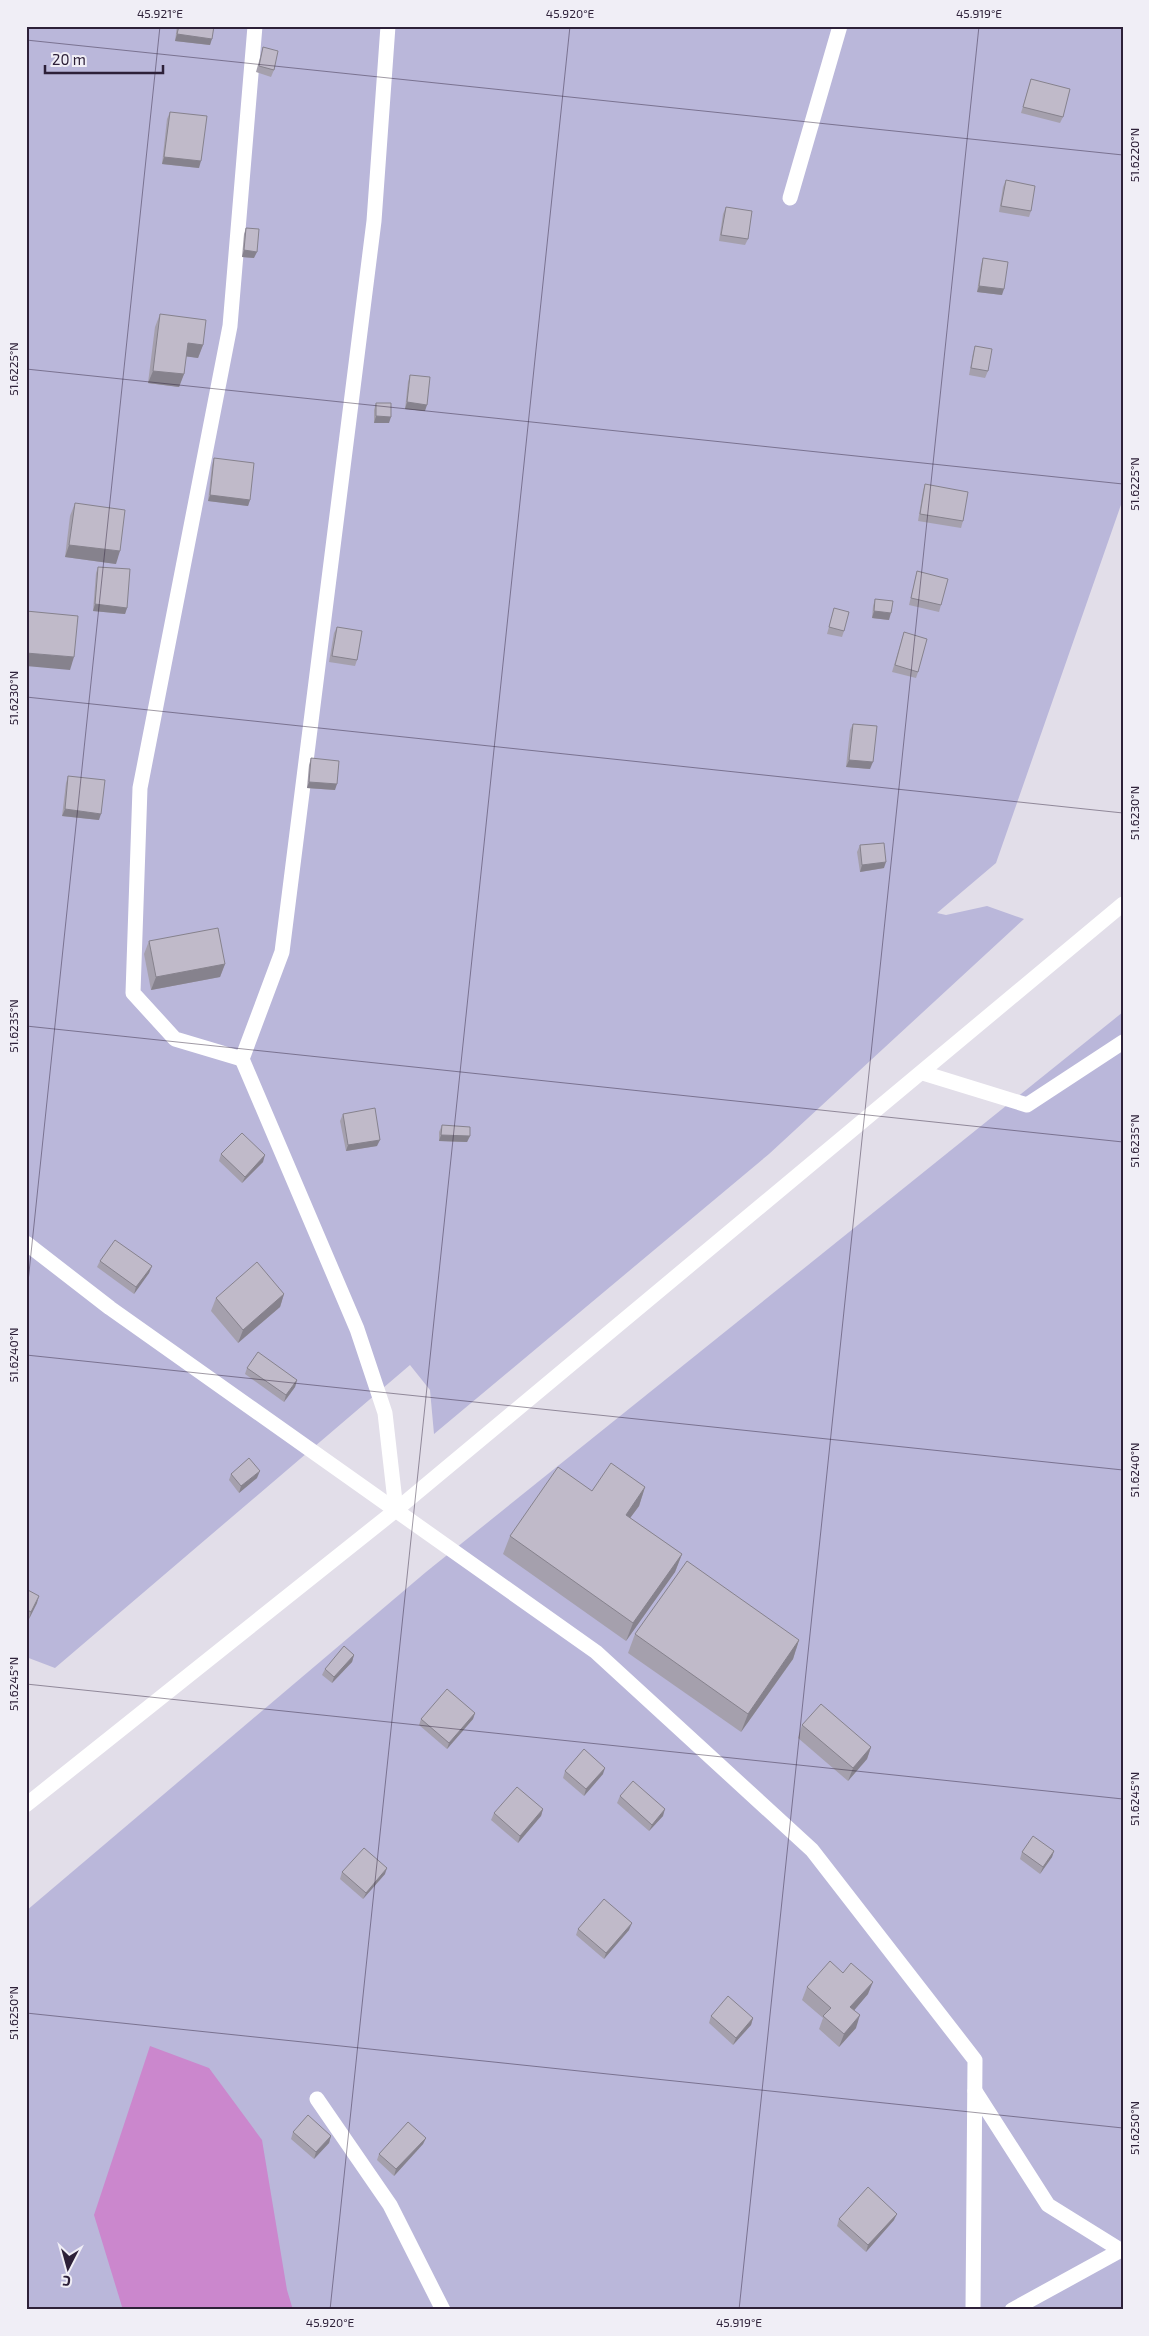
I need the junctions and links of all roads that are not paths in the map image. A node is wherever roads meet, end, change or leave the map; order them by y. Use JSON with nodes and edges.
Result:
{"nodes":[{"id":1,"x":255,"y":26,"type":"edge"},
{"id":2,"x":388,"y":26,"type":"edge"},
{"id":3,"x":840,"y":26,"type":"edge"},
{"id":4,"x":790,"y":198,"type":"dead end"},
{"id":5,"x":1123,"y":904,"type":"edge"},
{"id":6,"x":1123,"y":1042,"type":"edge"},
{"id":7,"x":242,"y":1059,"type":"junction"},
{"id":8,"x":923,"y":1073,"type":"junction"},
{"id":9,"x":26,"y":1243,"type":"edge"},
{"id":10,"x":396,"y":1510,"type":"junction"},
{"id":11,"x":26,"y":1805,"type":"edge"},
{"id":12,"x":975,"y":2091,"type":"junction"},
{"id":13,"x":317,"y":2099,"type":"dead end"},
{"id":14,"x":1122,"y":2250,"type":"edge"},
{"id":15,"x":443,"y":2310,"type":"edge"},
{"id":16,"x":973,"y":2310,"type":"edge"},
{"id":17,"x":1012,"y":2310,"type":"edge"}],
"edges":[{"from":1,"to":7,"type":"street"},
{"from":2,"to":7,"type":"street"},
{"from":3,"to":4,"type":"street"},
{"from":5,"to":8,"type":"street"},
{"from":6,"to":8,"type":"street"},
{"from":7,"to":10,"type":"street"},
{"from":8,"to":10,"type":"street"},
{"from":9,"to":10,"type":"street"},
{"from":10,"to":11,"type":"street"},
{"from":10,"to":12,"type":"street"},
{"from":12,"to":14,"type":"street"},
{"from":12,"to":16,"type":"street"},
{"from":13,"to":15,"type":"street"},
{"from":14,"to":17,"type":"street"}]}
